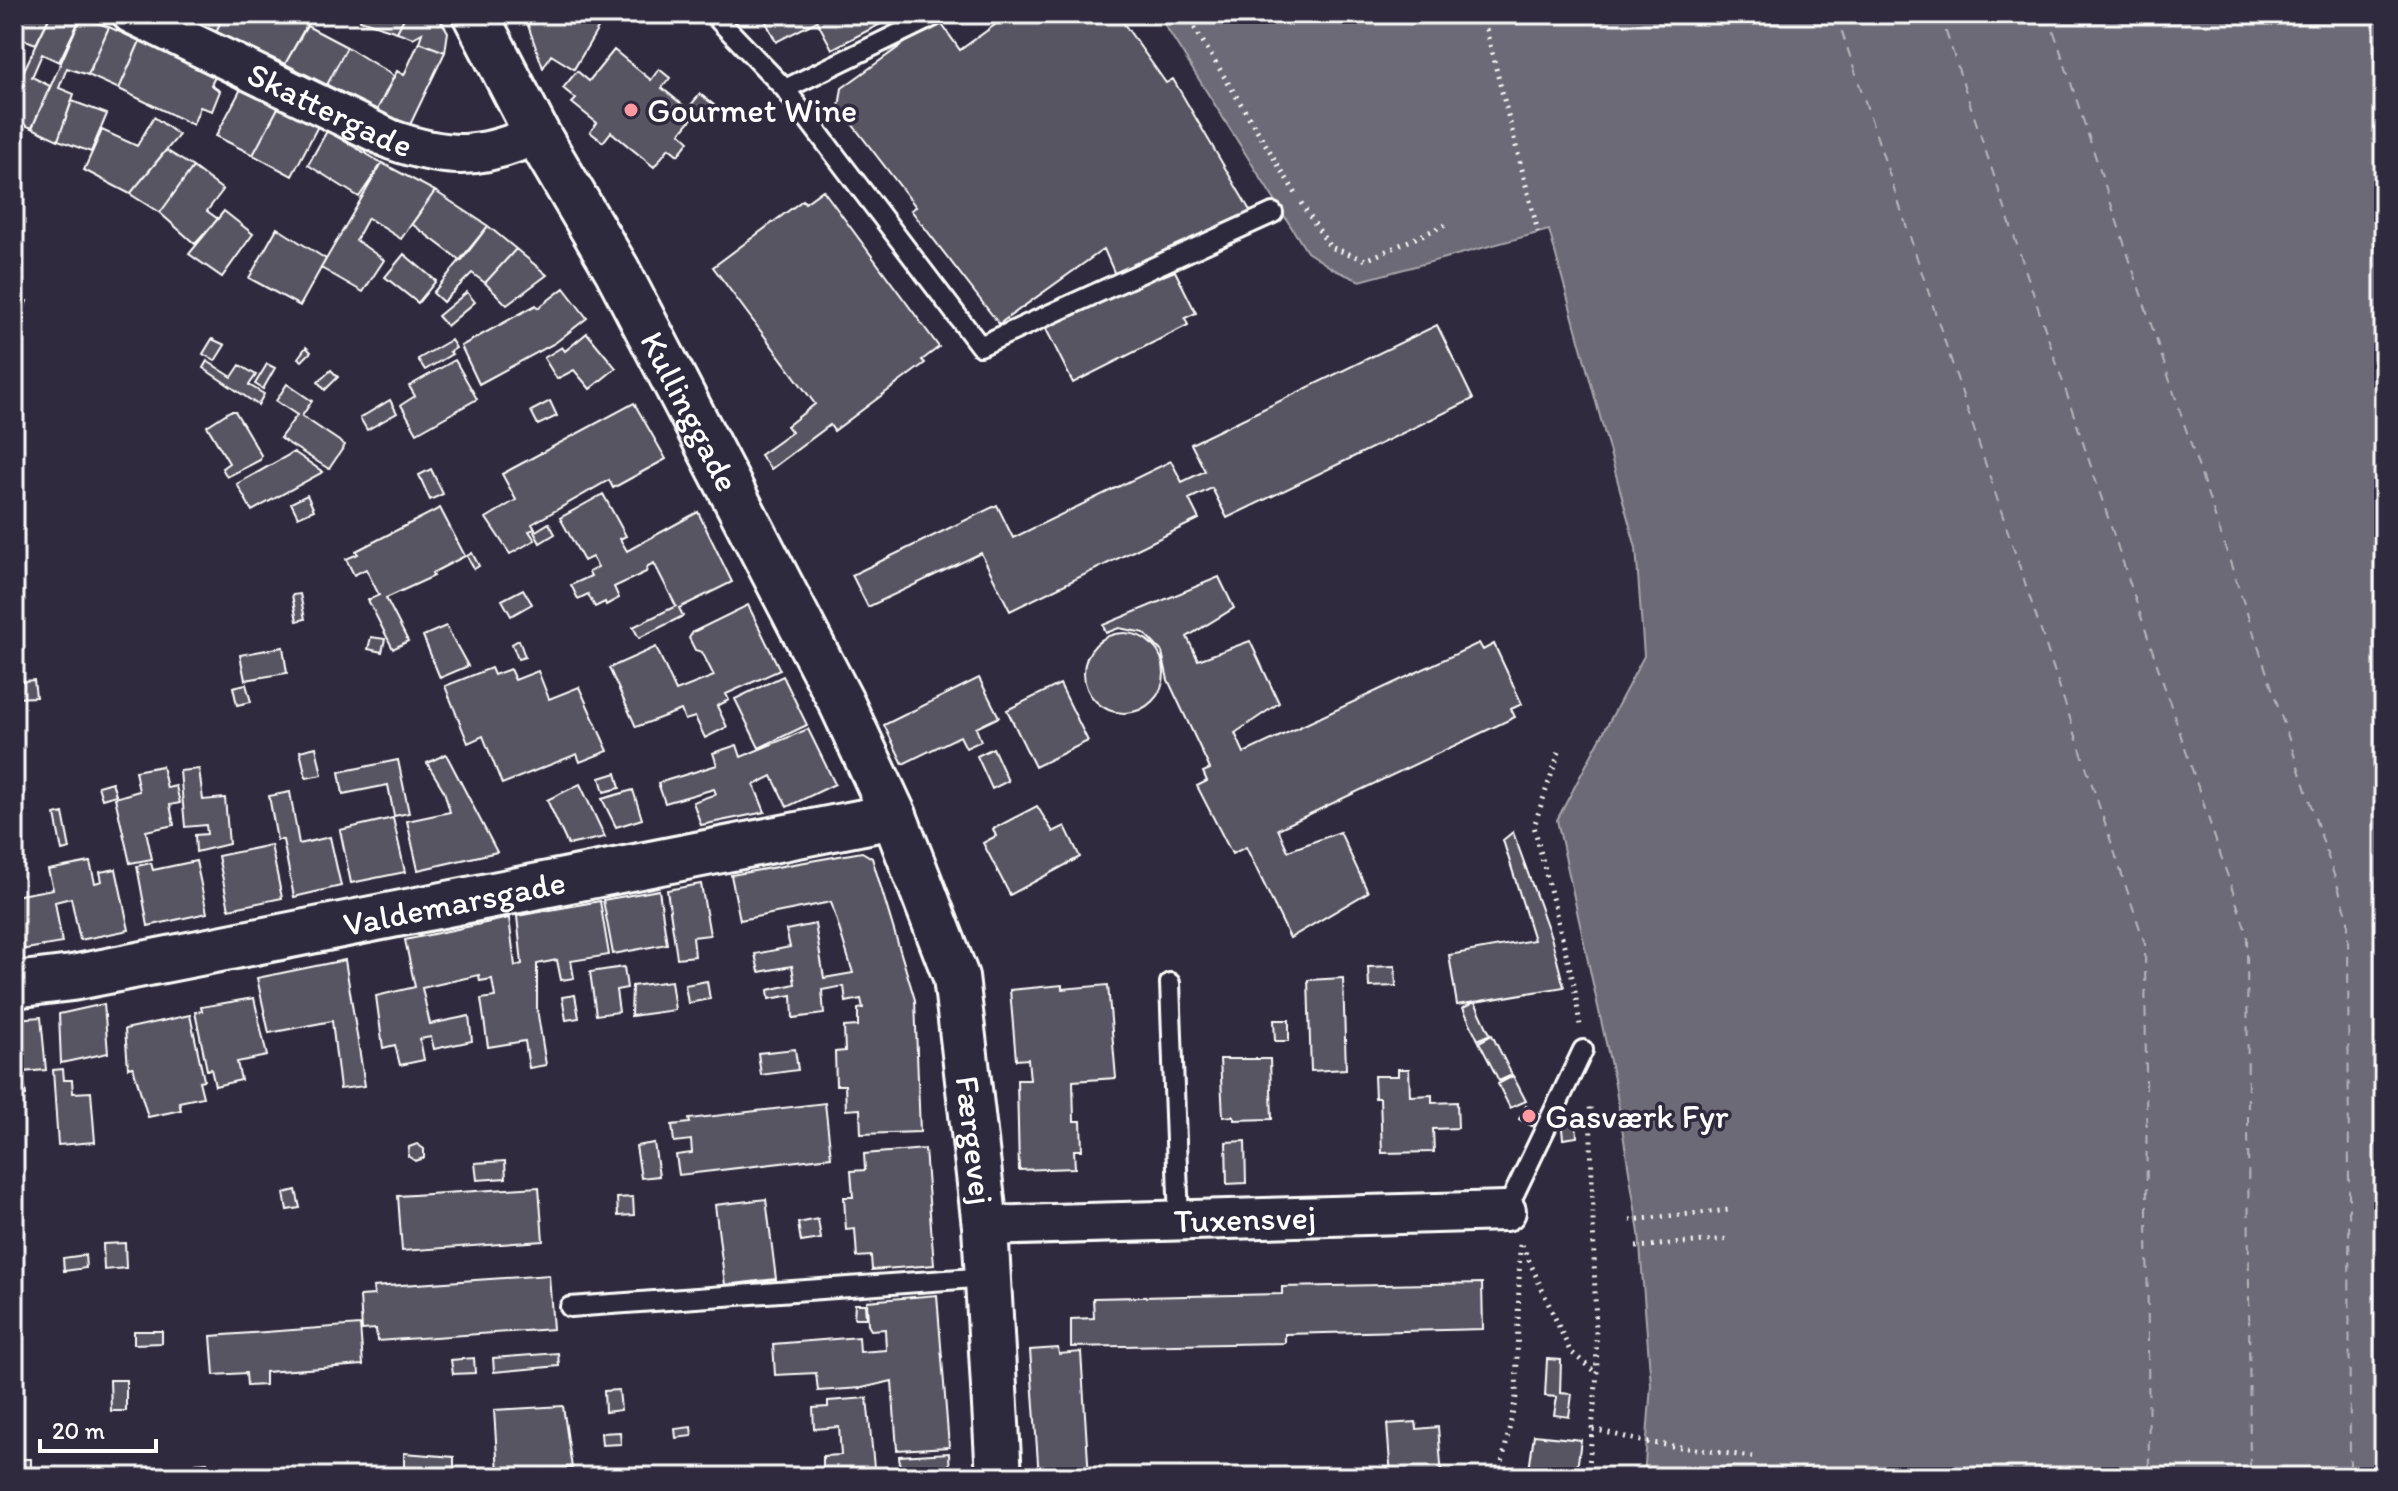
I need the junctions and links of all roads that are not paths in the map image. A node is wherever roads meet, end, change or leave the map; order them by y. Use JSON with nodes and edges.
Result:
{"nodes":[{"id":1,"x":132,"y":14,"type":"edge"},
{"id":2,"x":475,"y":14,"type":"edge"},
{"id":3,"x":713,"y":14,"type":"edge"},
{"id":4,"x":939,"y":14,"type":"edge"},
{"id":5,"x":785,"y":89,"type":"junction"},
{"id":6,"x":537,"y":134,"type":"junction"},
{"id":7,"x":1273,"y":213,"type":"dead end"},
{"id":8,"x":894,"y":816,"type":"junction"},
{"id":9,"x":1170,"y":983,"type":"dead end"},
{"id":10,"x":14,"y":985,"type":"edge"},
{"id":11,"x":1583,"y":1050,"type":"dead end"},
{"id":12,"x":1179,"y":1220,"type":"junction"},
{"id":13,"x":985,"y":1226,"type":"junction"},
{"id":14,"x":1513,"y":1226,"type":"joint"},
{"id":15,"x":988,"y":1277,"type":"junction"},
{"id":16,"x":570,"y":1307,"type":"dead end"},
{"id":17,"x":999,"y":1477,"type":"edge"}],
"edges":[{"from":1,"to":6,"type":"street","name":"Skattergade"},
{"from":2,"to":6,"type":"street","name":"Kullinggade"},
{"from":3,"to":5,"type":"lane"},
{"from":4,"to":5,"type":"lane"},
{"from":5,"to":7,"type":"lane"},
{"from":6,"to":8,"type":"street","name":"Kullinggade"},
{"from":8,"to":10,"type":"street","name":"Valdemarsgade"},
{"from":8,"to":13,"type":"street","name":"Færgevej"},
{"from":9,"to":12,"type":"lane"},
{"from":11,"to":14,"type":"lane"},
{"from":12,"to":13,"type":"street","name":"Tuxensvej"},
{"from":12,"to":14,"type":"street","name":"Tuxensvej"},
{"from":13,"to":15,"type":"street","name":"Færgevej"},
{"from":15,"to":16,"type":"lane"},
{"from":15,"to":17,"type":"street","name":"Færgevej"}]}
